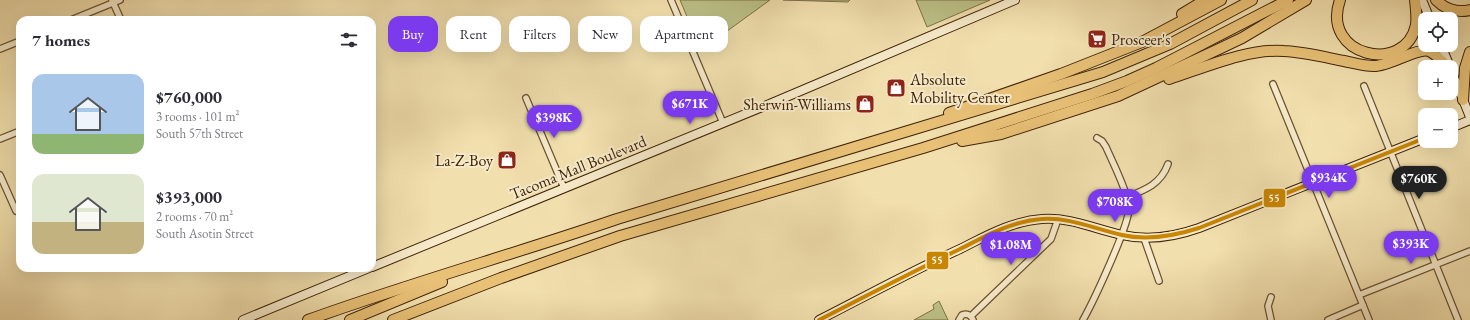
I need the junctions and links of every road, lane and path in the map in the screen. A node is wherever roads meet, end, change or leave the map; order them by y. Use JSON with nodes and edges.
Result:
{"nodes":[{"id":1,"x":120,"y":0,"type":"edge"},
{"id":2,"x":671,"y":0,"type":"edge"},
{"id":3,"x":1015,"y":0,"type":"edge"},
{"id":4,"x":1206,"y":0,"type":"edge"},
{"id":5,"x":1221,"y":0,"type":"edge"},
{"id":6,"x":1252,"y":0,"type":"edge"},
{"id":7,"x":1288,"y":0,"type":"edge"},
{"id":8,"x":1306,"y":0,"type":"edge"},
{"id":9,"x":1340,"y":0,"type":"edge"},
{"id":10,"x":1415,"y":0,"type":"edge"},
{"id":11,"x":1422,"y":0,"type":"edge"},
{"id":12,"x":1436,"y":0,"type":"edge"},
{"id":13,"x":113,"y":1,"type":"edge"},
{"id":14,"x":1470,"y":10,"type":"edge"},
{"id":15,"x":1427,"y":12,"type":"edge"},
{"id":16,"x":80,"y":16,"type":"edge"},
{"id":17,"x":119,"y":16,"type":"edge"},
{"id":18,"x":16,"y":43,"type":"edge"},
{"id":19,"x":0,"y":49,"type":"edge"},
{"id":20,"x":1470,"y":52,"type":"edge"},
{"id":21,"x":1441,"y":60,"type":"edge"},
{"id":22,"x":1073,"y":70,"type":"junction"},
{"id":23,"x":1273,"y":84,"type":"dead end"},
{"id":24,"x":1364,"y":86,"type":"dead end"},
{"id":25,"x":1458,"y":88,"type":"edge"},
{"id":26,"x":1130,"y":90,"type":"junction"},
{"id":27,"x":526,"y":98,"type":"dead end"},
{"id":28,"x":1463,"y":100,"type":"junction"},
{"id":29,"x":1470,"y":119,"type":"edge"},
{"id":30,"x":723,"y":122,"type":"junction"},
{"id":31,"x":1458,"y":125,"type":"edge"},
{"id":32,"x":16,"y":133,"type":"edge"},
{"id":33,"x":1097,"y":138,"type":"dead end"},
{"id":34,"x":0,"y":139,"type":"edge"},
{"id":35,"x":1418,"y":141,"type":"edge"},
{"id":36,"x":923,"y":148,"type":"junction"},
{"id":37,"x":1390,"y":152,"type":"junction"},
{"id":38,"x":1168,"y":164,"type":"dead end"},
{"id":39,"x":785,"y":168,"type":"junction"},
{"id":40,"x":0,"y":175,"type":"edge"},
{"id":41,"x":1313,"y":183,"type":"junction"},
{"id":42,"x":564,"y":188,"type":"junction"},
{"id":43,"x":1126,"y":198,"type":"junction"},
{"id":44,"x":16,"y":211,"type":"dead end"},
{"id":45,"x":1058,"y":219,"type":"junction"},
{"id":46,"x":1121,"y":235,"type":"junction"},
{"id":47,"x":1144,"y":238,"type":"junction"},
{"id":48,"x":548,"y":242,"type":"junction"},
{"id":49,"x":1470,"y":251,"type":"edge"},
{"id":50,"x":376,"y":265,"type":"edge"},
{"id":51,"x":1436,"y":265,"type":"junction"},
{"id":52,"x":359,"y":272,"type":"edge"},
{"id":53,"x":1159,"y":281,"type":"dead end"},
{"id":54,"x":1359,"y":295,"type":"junction"},
{"id":55,"x":1271,"y":296,"type":"dead end"},
{"id":56,"x":1363,"y":306,"type":"junction"},
{"id":57,"x":972,"y":318,"type":"edge"},
{"id":58,"x":243,"y":320,"type":"edge"},
{"id":59,"x":308,"y":320,"type":"edge"},
{"id":60,"x":350,"y":320,"type":"edge"},
{"id":61,"x":393,"y":320,"type":"edge"},
{"id":62,"x":819,"y":320,"type":"edge"},
{"id":63,"x":959,"y":320,"type":"edge"},
{"id":64,"x":1083,"y":320,"type":"edge"},
{"id":65,"x":1271,"y":320,"type":"edge"},
{"id":66,"x":1328,"y":320,"type":"edge"},
{"id":67,"x":1369,"y":320,"type":"edge"},
{"id":68,"x":1458,"y":320,"type":"edge"}],
"edges":[{"from":1,"to":13,"type":"street"},
{"from":2,"to":30,"type":"street"},
{"from":3,"to":30,"type":"main road","name":"Tacoma Mall Boulevard"},
{"from":4,"to":22,"type":"highway"},
{"from":5,"to":22,"type":"highway"},
{"from":6,"to":39,"type":"highway"},
{"from":7,"to":36,"type":"highway"},
{"from":8,"to":26,"type":"highway"},
{"from":9,"to":10,"type":"highway"},
{"from":11,"to":15,"type":"main road"},
{"from":12,"to":14,"type":"highway"},
{"from":13,"to":16,"type":"street"},
{"from":13,"to":17,"type":"street"},
{"from":18,"to":19,"type":"street"},
{"from":20,"to":28,"type":"highway"},
{"from":21,"to":26,"type":"highway"},
{"from":22,"to":39,"type":"highway"},
{"from":23,"to":41,"type":"street"},
{"from":24,"to":37,"type":"street"},
{"from":25,"to":28,"type":"main road"},
{"from":26,"to":36,"type":"highway"},
{"from":27,"to":42,"type":"street"},
{"from":28,"to":29,"type":"main road"},
{"from":29,"to":31,"type":"main road"},
{"from":30,"to":42,"type":"main road","name":"Tacoma Mall Boulevard"},
{"from":32,"to":34,"type":"street"},
{"from":33,"to":43,"type":"street"},
{"from":35,"to":37,"type":"main road"},
{"from":36,"to":61,"type":"highway"},
{"from":37,"to":41,"type":"main road"},
{"from":37,"to":51,"type":"street"},
{"from":38,"to":43,"type":"street"},
{"from":39,"to":48,"type":"highway"},
{"from":40,"to":44,"type":"street"},
{"from":41,"to":47,"type":"main road"},
{"from":41,"to":54,"type":"street"},
{"from":42,"to":50,"type":"main road","name":"Tacoma Mall Boulevard"},
{"from":43,"to":46,"type":"street"},
{"from":45,"to":46,"type":"main road"},
{"from":45,"to":57,"type":"street"},
{"from":45,"to":62,"type":"main road"},
{"from":46,"to":47,"type":"main road"},
{"from":46,"to":64,"type":"street"},
{"from":47,"to":53,"type":"street"},
{"from":48,"to":59,"type":"highway"},
{"from":48,"to":60,"type":"highway"},
{"from":49,"to":51,"type":"street"},
{"from":51,"to":54,"type":"street"},
{"from":51,"to":68,"type":"street"},
{"from":52,"to":58,"type":"main road","name":"Tacoma Mall Boulevard"},
{"from":54,"to":56,"type":"street"},
{"from":55,"to":65,"type":"street"},
{"from":56,"to":66,"type":"street"},
{"from":56,"to":67,"type":"street"},
{"from":57,"to":63,"type":"street"}]}
